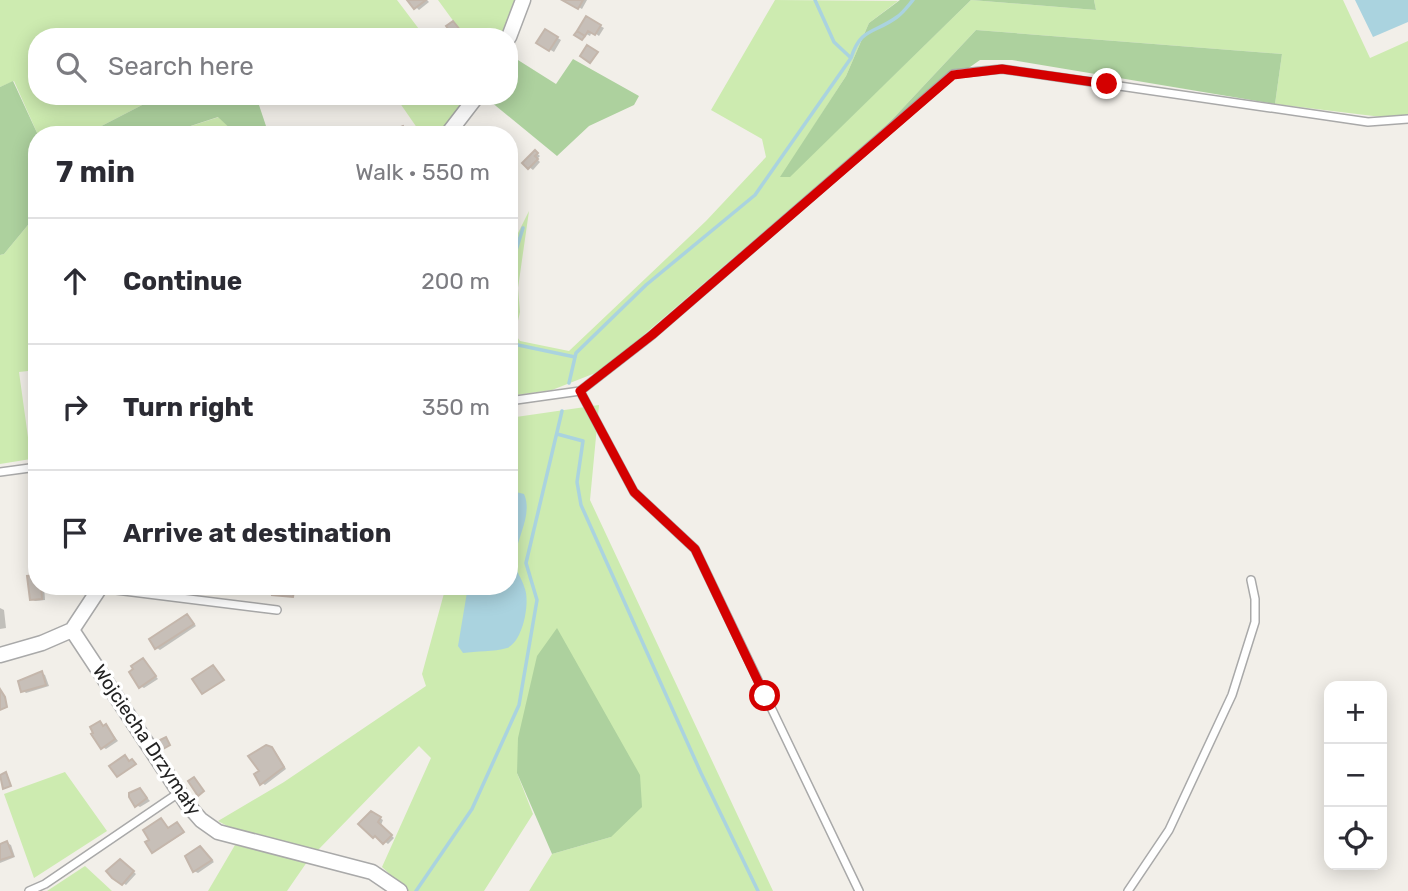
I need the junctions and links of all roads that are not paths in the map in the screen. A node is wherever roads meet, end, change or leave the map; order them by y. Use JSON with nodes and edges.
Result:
{"nodes":[{"id":1,"x":522,"y":1,"type":"edge"},
{"id":2,"x":512,"y":28,"type":"edge"},
{"id":3,"x":470,"y":105,"type":"edge"},
{"id":4,"x":1408,"y":119,"type":"edge"},
{"id":5,"x":454,"y":126,"type":"edge"},
{"id":6,"x":580,"y":391,"type":"junction"},
{"id":7,"x":518,"y":400,"type":"edge"},
{"id":8,"x":28,"y":468,"type":"edge"},
{"id":9,"x":0,"y":472,"type":"edge"},
{"id":10,"x":1251,"y":580,"type":"dead end"},
{"id":11,"x":95,"y":595,"type":"edge"},
{"id":12,"x":162,"y":595,"type":"edge"},
{"id":13,"x":277,"y":610,"type":"dead end"},
{"id":14,"x":72,"y":630,"type":"junction"},
{"id":15,"x":0,"y":655,"type":"edge"},
{"id":16,"x":180,"y":792,"type":"junction"},
{"id":17,"x":29,"y":891,"type":"edge"},
{"id":18,"x":400,"y":891,"type":"edge"},
{"id":19,"x":859,"y":891,"type":"edge"},
{"id":20,"x":1128,"y":891,"type":"edge"}],
"edges":[{"from":1,"to":2,"type":"street"},
{"from":3,"to":5,"type":"street"},
{"from":4,"to":6,"type":"lane"},
{"from":6,"to":7,"type":"lane"},
{"from":6,"to":19,"type":"lane"},
{"from":8,"to":9,"type":"lane"},
{"from":10,"to":20,"type":"lane"},
{"from":11,"to":14,"type":"street"},
{"from":12,"to":13,"type":"lane"},
{"from":14,"to":15,"type":"street"},
{"from":14,"to":16,"type":"street","name":"Wojciecha Drzymały"},
{"from":16,"to":17,"type":"lane"},
{"from":16,"to":18,"type":"street","name":"Wojciecha Drzymały"}]}
